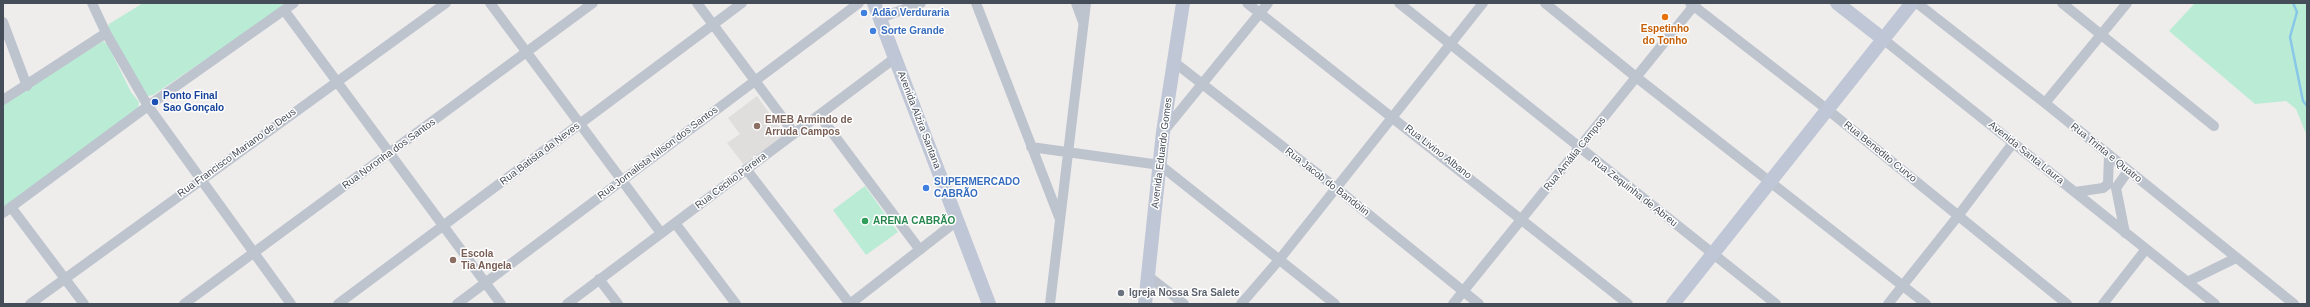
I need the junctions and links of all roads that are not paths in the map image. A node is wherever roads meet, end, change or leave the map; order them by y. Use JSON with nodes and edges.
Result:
{"nodes":[{"id":1,"x":92,"y":3,"type":"edge"},
{"id":2,"x":294,"y":3,"type":"edge"},
{"id":3,"x":446,"y":3,"type":"edge"},
{"id":4,"x":490,"y":3,"type":"edge"},
{"id":5,"x":593,"y":3,"type":"edge"},
{"id":6,"x":697,"y":3,"type":"edge"},
{"id":7,"x":742,"y":3,"type":"edge"},
{"id":8,"x":859,"y":3,"type":"edge"},
{"id":9,"x":874,"y":3,"type":"edge"},
{"id":10,"x":921,"y":3,"type":"edge"},
{"id":11,"x":976,"y":3,"type":"edge"},
{"id":12,"x":1076,"y":3,"type":"edge"},
{"id":13,"x":1086,"y":3,"type":"edge"},
{"id":14,"x":1183,"y":3,"type":"edge"},
{"id":15,"x":1247,"y":3,"type":"edge"},
{"id":16,"x":1268,"y":3,"type":"edge"},
{"id":17,"x":1400,"y":3,"type":"edge"},
{"id":18,"x":1483,"y":3,"type":"edge"},
{"id":19,"x":1545,"y":3,"type":"edge"},
{"id":20,"x":1837,"y":3,"type":"edge"},
{"id":21,"x":1912,"y":3,"type":"edge"},
{"id":22,"x":1917,"y":3,"type":"edge"},
{"id":23,"x":2062,"y":3,"type":"edge"},
{"id":24,"x":2127,"y":3,"type":"edge"},
{"id":25,"x":1693,"y":4,"type":"edge"},
{"id":26,"x":284,"y":10,"type":"junction"},
{"id":27,"x":1259,"y":13,"type":"junction"},
{"id":28,"x":880,"y":18,"type":"junction"},
{"id":29,"x":3,"y":22,"type":"edge"},
{"id":30,"x":1083,"y":22,"type":"junction"},
{"id":31,"x":713,"y":25,"type":"junction"},
{"id":32,"x":106,"y":33,"type":"junction"},
{"id":33,"x":2101,"y":34,"type":"junction"},
{"id":34,"x":1883,"y":39,"type":"junction"},
{"id":35,"x":1451,"y":44,"type":"junction"},
{"id":36,"x":526,"y":52,"type":"junction"},
{"id":37,"x":895,"y":58,"type":"junction"},
{"id":38,"x":1174,"y":62,"type":"junction"},
{"id":39,"x":1636,"y":77,"type":"junction"},
{"id":40,"x":337,"y":81,"type":"junction"},
{"id":41,"x":755,"y":81,"type":"junction"},
{"id":42,"x":1201,"y":84,"type":"junction"},
{"id":43,"x":27,"y":86,"type":"junction"},
{"id":44,"x":3,"y":100,"type":"edge"},
{"id":45,"x":2046,"y":103,"type":"junction"},
{"id":46,"x":148,"y":106,"type":"junction"},
{"id":47,"x":1828,"y":110,"type":"junction"},
{"id":48,"x":819,"y":115,"type":"junction"},
{"id":49,"x":1394,"y":117,"type":"junction"},
{"id":50,"x":580,"y":124,"type":"junction"},
{"id":51,"x":2214,"y":126,"type":"dead end"},
{"id":52,"x":1163,"y":132,"type":"junction"},
{"id":53,"x":794,"y":133,"type":"junction"},
{"id":54,"x":2013,"y":143,"type":"junction"},
{"id":55,"x":1031,"y":147,"type":"junction"},
{"id":56,"x":1579,"y":148,"type":"junction"},
{"id":57,"x":1068,"y":152,"type":"junction"},
{"id":58,"x":390,"y":153,"type":"junction"},
{"id":59,"x":2109,"y":156,"type":"junction"},
{"id":60,"x":1160,"y":165,"type":"junction"},
{"id":61,"x":746,"y":169,"type":"junction"},
{"id":62,"x":2128,"y":171,"type":"junction"},
{"id":63,"x":200,"y":180,"type":"junction"},
{"id":64,"x":622,"y":180,"type":"junction"},
{"id":65,"x":1770,"y":182,"type":"junction"},
{"id":66,"x":2112,"y":186,"type":"junction"},
{"id":67,"x":1336,"y":188,"type":"junction"},
{"id":68,"x":2075,"y":192,"type":"junction"},
{"id":69,"x":7,"y":210,"type":"edge"},
{"id":70,"x":1958,"y":216,"type":"junction"},
{"id":71,"x":1060,"y":218,"type":"junction"},
{"id":72,"x":1522,"y":219,"type":"junction"},
{"id":73,"x":958,"y":220,"type":"junction"},
{"id":74,"x":675,"y":223,"type":"junction"},
{"id":75,"x":443,"y":226,"type":"junction"},
{"id":76,"x":662,"y":233,"type":"junction"},
{"id":77,"x":2125,"y":233,"type":"junction"},
{"id":78,"x":2146,"y":249,"type":"junction"},
{"id":79,"x":920,"y":250,"type":"junction"},
{"id":80,"x":254,"y":253,"type":"junction"},
{"id":81,"x":1713,"y":254,"type":"junction"},
{"id":82,"x":2236,"y":258,"type":"junction"},
{"id":83,"x":1279,"y":260,"type":"junction"},
{"id":84,"x":1148,"y":276,"type":"junction"},
{"id":85,"x":65,"y":278,"type":"junction"},
{"id":86,"x":599,"y":279,"type":"junction"},
{"id":87,"x":2187,"y":282,"type":"junction"},
{"id":88,"x":486,"y":283,"type":"junction"},
{"id":89,"x":1903,"y":285,"type":"junction"},
{"id":90,"x":1463,"y":292,"type":"junction"},
{"id":91,"x":30,"y":304,"type":"edge"},
{"id":92,"x":84,"y":304,"type":"edge"},
{"id":93,"x":184,"y":304,"type":"edge"},
{"id":94,"x":291,"y":304,"type":"edge"},
{"id":95,"x":338,"y":304,"type":"edge"},
{"id":96,"x":457,"y":304,"type":"edge"},
{"id":97,"x":501,"y":304,"type":"edge"},
{"id":98,"x":567,"y":304,"type":"edge"},
{"id":99,"x":618,"y":304,"type":"edge"},
{"id":100,"x":736,"y":304,"type":"edge"},
{"id":101,"x":850,"y":304,"type":"edge"},
{"id":102,"x":989,"y":304,"type":"edge"},
{"id":103,"x":1050,"y":304,"type":"edge"},
{"id":104,"x":1145,"y":304,"type":"edge"},
{"id":105,"x":1184,"y":304,"type":"edge"},
{"id":106,"x":1241,"y":304,"type":"edge"},
{"id":107,"x":1335,"y":304,"type":"edge"},
{"id":108,"x":1453,"y":304,"type":"edge"},
{"id":109,"x":1479,"y":304,"type":"edge"},
{"id":110,"x":1628,"y":304,"type":"edge"},
{"id":111,"x":1674,"y":304,"type":"edge"},
{"id":112,"x":1776,"y":304,"type":"edge"},
{"id":113,"x":1888,"y":304,"type":"edge"},
{"id":114,"x":1926,"y":304,"type":"edge"},
{"id":115,"x":2067,"y":304,"type":"edge"},
{"id":116,"x":2103,"y":304,"type":"edge"},
{"id":117,"x":2215,"y":304,"type":"edge"},
{"id":118,"x":2294,"y":304,"type":"edge"}],
"edges":[{"from":1,"to":32,"type":"street"},
{"from":2,"to":26,"type":"street"},
{"from":3,"to":40,"type":"street","name":"Rua Francisco Mariano de Deus"},
{"from":4,"to":36,"type":"street"},
{"from":5,"to":36,"type":"street","name":"Rua Noronha dos Santos"},
{"from":6,"to":31,"type":"street"},
{"from":7,"to":31,"type":"street","name":"Rua Batista da Neves"},
{"from":8,"to":41,"type":"street","name":"Rua Jornalista Nilson dos Santos"},
{"from":9,"to":28,"type":"main road","name":"Avenida Alzira Santana"},
{"from":10,"to":28,"type":"street"},
{"from":11,"to":55,"type":"street"},
{"from":12,"to":30,"type":"street"},
{"from":13,"to":30,"type":"street"},
{"from":14,"to":38,"type":"main road","name":"Avenida Eduardo Gomes"},
{"from":15,"to":27,"type":"street","name":"Rua Livino Albano"},
{"from":16,"to":27,"type":"street"},
{"from":17,"to":35,"type":"street","name":"Rua Zequinha de Abreu"},
{"from":18,"to":35,"type":"street"},
{"from":19,"to":39,"type":"street"},
{"from":20,"to":34,"type":"main road","name":"Avenida Santa Laura"},
{"from":21,"to":34,"type":"main road"},
{"from":22,"to":45,"type":"street","name":"Rua Trinta e Quatro"},
{"from":23,"to":33,"type":"street"},
{"from":24,"to":33,"type":"street"},
{"from":25,"to":39,"type":"street","name":"Rua Amália Campos"},
{"from":25,"to":47,"type":"street","name":"Rua Benedito Curvo"},
{"from":26,"to":40,"type":"street"},
{"from":26,"to":46,"type":"street"},
{"from":27,"to":42,"type":"street"},
{"from":27,"to":49,"type":"street","name":"Rua Livino Albano"},
{"from":28,"to":37,"type":"main road","name":"Avenida Alzira Santana"},
{"from":29,"to":43,"type":"street"},
{"from":30,"to":57,"type":"street"},
{"from":31,"to":41,"type":"street"},
{"from":31,"to":50,"type":"street","name":"Rua Batista da Neves"},
{"from":32,"to":43,"type":"street"},
{"from":32,"to":46,"type":"street"},
{"from":33,"to":45,"type":"street"},
{"from":33,"to":51,"type":"street"},
{"from":34,"to":47,"type":"main road"},
{"from":34,"to":54,"type":"street","name":"Avenida Santa Laura"},
{"from":35,"to":49,"type":"street"},
{"from":35,"to":56,"type":"street","name":"Rua Zequinha de Abreu"},
{"from":36,"to":50,"type":"street"},
{"from":36,"to":58,"type":"street","name":"Rua Noronha dos Santos"},
{"from":37,"to":48,"type":"street","name":"Rua Cecilio Pereira"},
{"from":37,"to":73,"type":"main road","name":"Avenida Alzira Santana"},
{"from":38,"to":42,"type":"street","name":"Rua Jacob do Bandolin"},
{"from":38,"to":52,"type":"main road","name":"Avenida Eduardo Gomes"},
{"from":39,"to":56,"type":"street","name":"Rua Amália Campos"},
{"from":39,"to":65,"type":"street"},
{"from":40,"to":58,"type":"street"},
{"from":40,"to":63,"type":"street","name":"Rua Francisco Mariano de Deus"},
{"from":41,"to":53,"type":"street"},
{"from":41,"to":64,"type":"street","name":"Rua Jornalista Nilson dos Santos"},
{"from":42,"to":52,"type":"street"},
{"from":42,"to":67,"type":"street","name":"Rua Jacob do Bandolin"},
{"from":43,"to":44,"type":"street"},
{"from":45,"to":59,"type":"street","name":"Rua Trinta e Quatro"},
{"from":46,"to":63,"type":"street"},
{"from":46,"to":69,"type":"street"},
{"from":47,"to":65,"type":"main road"},
{"from":47,"to":70,"type":"street","name":"Rua Benedito Curvo"},
{"from":48,"to":53,"type":"street","name":"Rua Cecilio Pereira"},
{"from":48,"to":79,"type":"street"},
{"from":49,"to":67,"type":"street"},
{"from":49,"to":72,"type":"street","name":"Rua Livino Albano"},
{"from":50,"to":64,"type":"street"},
{"from":50,"to":75,"type":"street","name":"Rua Batista da Neves"},
{"from":52,"to":60,"type":"main road","name":"Avenida Eduardo Gomes"},
{"from":53,"to":61,"type":"street","name":"Rua Cecilio Pereira"},
{"from":54,"to":68,"type":"street","name":"Avenida Santa Laura"},
{"from":54,"to":70,"type":"street"},
{"from":55,"to":57,"type":"street"},
{"from":55,"to":71,"type":"street"},
{"from":56,"to":72,"type":"street","name":"Rua Amália Campos"},
{"from":56,"to":81,"type":"street","name":"Rua Zequinha de Abreu"},
{"from":57,"to":60,"type":"street"},
{"from":57,"to":71,"type":"street"},
{"from":58,"to":75,"type":"street"},
{"from":58,"to":80,"type":"street","name":"Rua Noronha dos Santos"},
{"from":59,"to":62,"type":"street","name":"Rua Trinta e Quatro"},
{"from":59,"to":66,"type":"street"},
{"from":60,"to":83,"type":"street"},
{"from":60,"to":84,"type":"main road","name":"Avenida Eduardo Gomes"},
{"from":61,"to":74,"type":"street","name":"Rua Cecilio Pereira"},
{"from":61,"to":101,"type":"street"},
{"from":62,"to":66,"type":"street"},
{"from":62,"to":82,"type":"street","name":"Rua Trinta e Quatro"},
{"from":63,"to":80,"type":"street"},
{"from":63,"to":85,"type":"street","name":"Rua Francisco Mariano de Deus"},
{"from":64,"to":76,"type":"street"},
{"from":64,"to":88,"type":"street","name":"Rua Jornalista Nilson dos Santos"},
{"from":65,"to":81,"type":"main road"},
{"from":65,"to":89,"type":"street"},
{"from":66,"to":68,"type":"street"},
{"from":66,"to":77,"type":"street"},
{"from":67,"to":83,"type":"street"},
{"from":67,"to":90,"type":"street","name":"Rua Jacob do Bandolin"},
{"from":68,"to":77,"type":"street","name":"Avenida Santa Laura"},
{"from":69,"to":85,"type":"street"},
{"from":70,"to":89,"type":"street"},
{"from":70,"to":115,"type":"street","name":"Rua Benedito Curvo"},
{"from":71,"to":103,"type":"street"},
{"from":72,"to":90,"type":"street","name":"Rua Amália Campos"},
{"from":72,"to":110,"type":"street","name":"Rua Livino Albano"},
{"from":73,"to":79,"type":"street"},
{"from":73,"to":102,"type":"main road","name":"Avenida Alzira Santana"},
{"from":74,"to":76,"type":"street","name":"Rua Cecilio Pereira"},
{"from":74,"to":100,"type":"street"},
{"from":75,"to":88,"type":"street"},
{"from":75,"to":95,"type":"street","name":"Rua Batista da Neves"},
{"from":76,"to":86,"type":"street","name":"Rua Cecilio Pereira"},
{"from":77,"to":78,"type":"street","name":"Avenida Santa Laura"},
{"from":78,"to":87,"type":"street","name":"Avenida Santa Laura"},
{"from":78,"to":116,"type":"street"},
{"from":79,"to":101,"type":"street"},
{"from":80,"to":93,"type":"street","name":"Rua Noronha dos Santos"},
{"from":80,"to":94,"type":"street"},
{"from":81,"to":111,"type":"main road"},
{"from":81,"to":112,"type":"street","name":"Rua Zequinha de Abreu"},
{"from":82,"to":87,"type":"street"},
{"from":82,"to":118,"type":"street","name":"Rua Trinta e Quatro"},
{"from":83,"to":106,"type":"street"},
{"from":83,"to":107,"type":"street"},
{"from":84,"to":104,"type":"main road","name":"Avenida Eduardo Gomes"},
{"from":84,"to":105,"type":"street"},
{"from":85,"to":91,"type":"street","name":"Rua Francisco Mariano de Deus"},
{"from":85,"to":92,"type":"street"},
{"from":86,"to":98,"type":"street","name":"Rua Cecilio Pereira"},
{"from":86,"to":99,"type":"street"},
{"from":87,"to":117,"type":"street","name":"Avenida Santa Laura"},
{"from":88,"to":96,"type":"street","name":"Rua Jornalista Nilson dos Santos"},
{"from":88,"to":97,"type":"street"},
{"from":89,"to":113,"type":"street"},
{"from":89,"to":114,"type":"street"},
{"from":90,"to":108,"type":"street","name":"Rua Amália Campos"},
{"from":90,"to":109,"type":"street","name":"Rua Jacob do Bandolin"}]}
